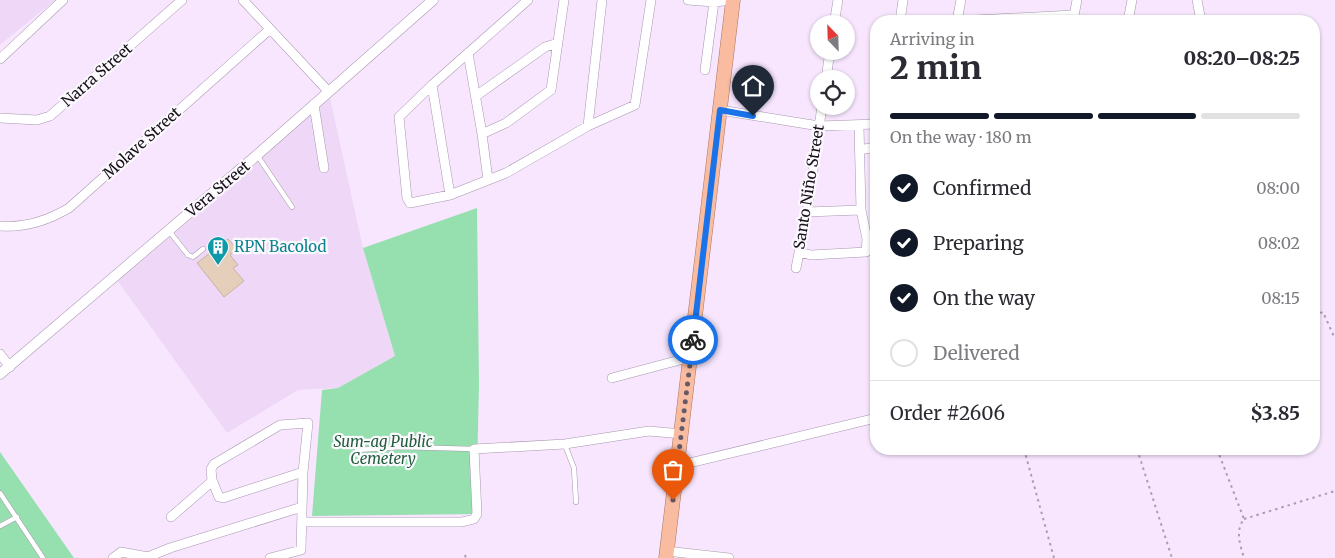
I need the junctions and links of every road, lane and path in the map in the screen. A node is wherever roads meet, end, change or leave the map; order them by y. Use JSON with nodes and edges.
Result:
{"nodes":[{"id":1,"x":63,"y":0,"type":"edge"},
{"id":2,"x":182,"y":0,"type":"edge"},
{"id":3,"x":243,"y":0,"type":"edge"},
{"id":4,"x":433,"y":0,"type":"edge"},
{"id":5,"x":528,"y":0,"type":"edge"},
{"id":6,"x":564,"y":0,"type":"edge"},
{"id":7,"x":602,"y":0,"type":"edge"},
{"id":8,"x":651,"y":0,"type":"edge"},
{"id":9,"x":688,"y":0,"type":"edge"},
{"id":10,"x":733,"y":0,"type":"edge"},
{"id":11,"x":838,"y":0,"type":"edge"},
{"id":12,"x":903,"y":0,"type":"edge"},
{"id":13,"x":960,"y":0,"type":"edge"},
{"id":14,"x":1076,"y":0,"type":"edge"},
{"id":15,"x":1132,"y":0,"type":"edge"},
{"id":16,"x":1197,"y":0,"type":"edge"},
{"id":17,"x":714,"y":2,"type":"junction"},
{"id":18,"x":836,"y":15,"type":"edge"},
{"id":19,"x":901,"y":15,"type":"edge"},
{"id":20,"x":958,"y":15,"type":"edge"},
{"id":21,"x":1074,"y":15,"type":"edge"},
{"id":22,"x":1129,"y":15,"type":"edge"},
{"id":23,"x":1199,"y":15,"type":"edge"},
{"id":24,"x":269,"y":30,"type":"junction"},
{"id":25,"x":558,"y":43,"type":"junction"},
{"id":26,"x":468,"y":54,"type":"junction"},
{"id":27,"x":0,"y":59,"type":"edge"},
{"id":28,"x":705,"y":70,"type":"dead end"},
{"id":29,"x":432,"y":84,"type":"junction"},
{"id":30,"x":329,"y":92,"type":"junction"},
{"id":31,"x":476,"y":96,"type":"junction"},
{"id":32,"x":314,"y":105,"type":"junction"},
{"id":33,"x":720,"y":110,"type":"junction"},
{"id":34,"x":821,"y":115,"type":"edge"},
{"id":35,"x":0,"y":118,"type":"edge"},
{"id":36,"x":870,"y":125,"type":"edge"},
{"id":37,"x":588,"y":126,"type":"junction"},
{"id":38,"x":819,"y":126,"type":"junction"},
{"id":39,"x":859,"y":126,"type":"junction"},
{"id":40,"x":482,"y":134,"type":"junction"},
{"id":41,"x":870,"y":149,"type":"edge"},
{"id":42,"x":859,"y":150,"type":"junction"},
{"id":43,"x":257,"y":155,"type":"junction"},
{"id":44,"x":324,"y":168,"type":"dead end"},
{"id":45,"x":488,"y":180,"type":"junction"},
{"id":46,"x":450,"y":195,"type":"junction"},
{"id":47,"x":292,"y":207,"type":"dead end"},
{"id":48,"x":862,"y":210,"type":"junction"},
{"id":49,"x":807,"y":212,"type":"junction"},
{"id":50,"x":0,"y":226,"type":"edge"},
{"id":51,"x":168,"y":231,"type":"junction"},
{"id":52,"x":203,"y":249,"type":"dead end"},
{"id":53,"x":799,"y":252,"type":"junction"},
{"id":54,"x":796,"y":268,"type":"dead end"},
{"id":55,"x":1320,"y":313,"type":"edge"},
{"id":56,"x":1335,"y":339,"type":"edge"},
{"id":57,"x":0,"y":354,"type":"edge"},
{"id":58,"x":691,"y":357,"type":"junction"},
{"id":59,"x":10,"y":367,"type":"junction"},
{"id":60,"x":0,"y":374,"type":"edge"},
{"id":61,"x":612,"y":378,"type":"dead end"},
{"id":62,"x":870,"y":419,"type":"edge"},
{"id":63,"x":682,"y":434,"type":"junction"},
{"id":64,"x":565,"y":444,"type":"junction"},
{"id":65,"x":474,"y":449,"type":"junction"},
{"id":66,"x":357,"y":450,"type":"dead end"},
{"id":67,"x":1026,"y":455,"type":"edge"},
{"id":68,"x":1139,"y":455,"type":"edge"},
{"id":69,"x":1219,"y":455,"type":"edge"},
{"id":70,"x":677,"y":466,"type":"junction"},
{"id":71,"x":303,"y":472,"type":"junction"},
{"id":72,"x":212,"y":480,"type":"junction"},
{"id":73,"x":1335,"y":491,"type":"edge"},
{"id":74,"x":0,"y":493,"type":"edge"},
{"id":75,"x":576,"y":502,"type":"dead end"},
{"id":76,"x":302,"y":508,"type":"junction"},
{"id":77,"x":16,"y":516,"type":"junction"},
{"id":78,"x":171,"y":517,"type":"dead end"},
{"id":79,"x":1244,"y":519,"type":"junction"},
{"id":80,"x":303,"y":522,"type":"junction"},
{"id":81,"x":0,"y":526,"type":"edge"},
{"id":82,"x":666,"y":555,"type":"edge"},
{"id":83,"x":43,"y":558,"type":"edge"},
{"id":84,"x":113,"y":558,"type":"edge"},
{"id":85,"x":270,"y":558,"type":"edge"},
{"id":86,"x":729,"y":558,"type":"edge"},
{"id":87,"x":1054,"y":558,"type":"edge"},
{"id":88,"x":1172,"y":558,"type":"edge"},
{"id":89,"x":1244,"y":558,"type":"edge"}],
"edges":[{"from":1,"to":27,"type":"street"},
{"from":2,"to":35,"type":"street","name":"Narra Street"},
{"from":3,"to":24,"type":"street"},
{"from":4,"to":30,"type":"street","name":"Vera Street"},
{"from":5,"to":26,"type":"street"},
{"from":6,"to":25,"type":"street"},
{"from":7,"to":37,"type":"street"},
{"from":8,"to":37,"type":"street"},
{"from":9,"to":17,"type":"street"},
{"from":10,"to":17,"type":"street"},
{"from":10,"to":33,"type":"highway"},
{"from":11,"to":18,"type":"street"},
{"from":12,"to":19,"type":"street"},
{"from":13,"to":20,"type":"street"},
{"from":14,"to":21,"type":"street"},
{"from":15,"to":22,"type":"street"},
{"from":16,"to":23,"type":"street"},
{"from":17,"to":28,"type":"street"},
{"from":24,"to":30,"type":"street"},
{"from":24,"to":50,"type":"street","name":"Molave Street"},
{"from":25,"to":31,"type":"street"},
{"from":25,"to":40,"type":"street"},
{"from":26,"to":29,"type":"street"},
{"from":26,"to":31,"type":"street"},
{"from":29,"to":46,"type":"street"},
{"from":29,"to":46,"type":"street"},
{"from":30,"to":32,"type":"street","name":"Vera Street"},
{"from":31,"to":40,"type":"street"},
{"from":32,"to":43,"type":"street","name":"Vera Street"},
{"from":32,"to":44,"type":"street"},
{"from":33,"to":38,"type":"street"},
{"from":33,"to":58,"type":"highway"},
{"from":34,"to":38,"type":"street","name":"Santo Niño Street"},
{"from":36,"to":39,"type":"street"},
{"from":37,"to":45,"type":"street"},
{"from":38,"to":39,"type":"street"},
{"from":38,"to":49,"type":"street","name":"Santo Niño Street"},
{"from":39,"to":42,"type":"street"},
{"from":40,"to":45,"type":"street"},
{"from":41,"to":42,"type":"street"},
{"from":42,"to":48,"type":"street"},
{"from":43,"to":47,"type":"lane"},
{"from":43,"to":51,"type":"street","name":"Vera Street"},
{"from":45,"to":46,"type":"street"},
{"from":48,"to":49,"type":"street"},
{"from":48,"to":53,"type":"street"},
{"from":49,"to":53,"type":"street","name":"Santo Niño Street"},
{"from":51,"to":52,"type":"lane"},
{"from":51,"to":59,"type":"street","name":"Vera Street"},
{"from":53,"to":54,"type":"street","name":"Santo Niño Street"},
{"from":55,"to":56,"type":"path"},
{"from":57,"to":59,"type":"street"},
{"from":58,"to":61,"type":"street"},
{"from":58,"to":63,"type":"highway"},
{"from":59,"to":60,"type":"street","name":"Vera Street"},
{"from":62,"to":70,"type":"street"},
{"from":63,"to":64,"type":"street"},
{"from":63,"to":70,"type":"highway"},
{"from":64,"to":65,"type":"street"},
{"from":64,"to":75,"type":"lane"},
{"from":65,"to":66,"type":"lane"},
{"from":65,"to":80,"type":"street"},
{"from":67,"to":87,"type":"path"},
{"from":68,"to":88,"type":"path"},
{"from":69,"to":79,"type":"path"},
{"from":70,"to":82,"type":"highway"},
{"from":71,"to":72,"type":"street"},
{"from":71,"to":72,"type":"street"},
{"from":71,"to":76,"type":"street"},
{"from":72,"to":78,"type":"street"},
{"from":73,"to":79,"type":"path"},
{"from":74,"to":77,"type":"lane"},
{"from":76,"to":80,"type":"street"},
{"from":76,"to":84,"type":"street"},
{"from":77,"to":81,"type":"lane"},
{"from":77,"to":83,"type":"lane"},
{"from":79,"to":89,"type":"path"},
{"from":80,"to":85,"type":"street"},
{"from":82,"to":86,"type":"street"}]}
